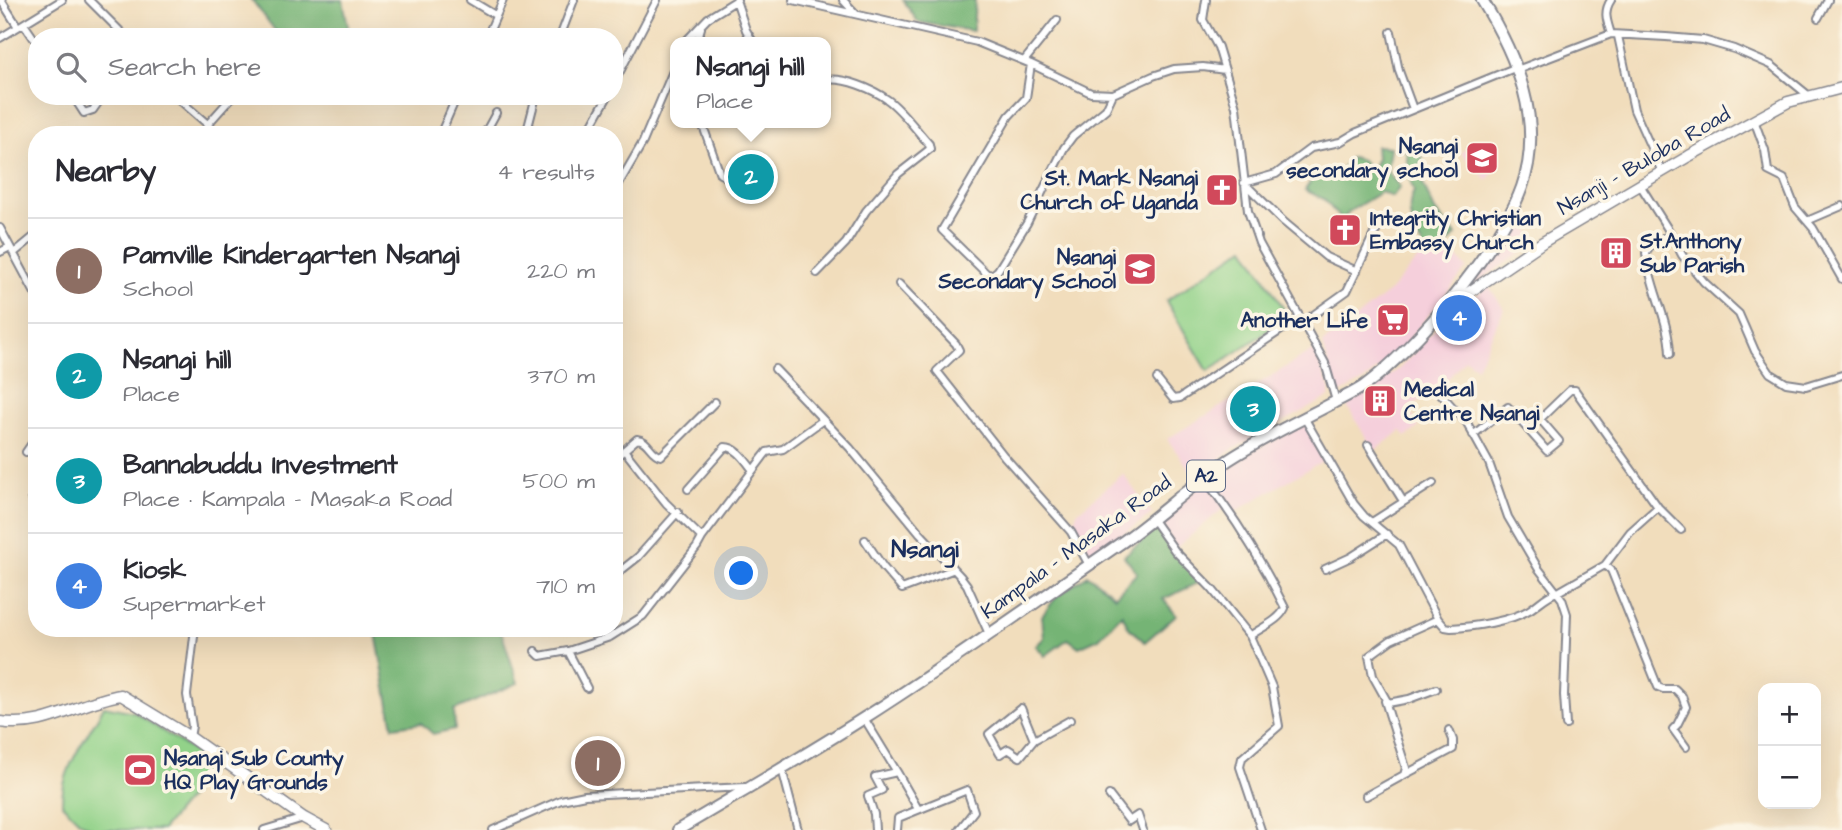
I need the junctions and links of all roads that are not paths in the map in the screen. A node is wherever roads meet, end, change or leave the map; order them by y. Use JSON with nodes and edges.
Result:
{"nodes":[{"id":1,"x":1,"y":0,"type":"edge"},
{"id":2,"x":62,"y":0,"type":"edge"},
{"id":3,"x":89,"y":0,"type":"edge"},
{"id":4,"x":470,"y":0,"type":"edge"},
{"id":5,"x":503,"y":0,"type":"edge"},
{"id":6,"x":574,"y":0,"type":"edge"},
{"id":7,"x":657,"y":0,"type":"edge"},
{"id":8,"x":736,"y":0,"type":"edge"},
{"id":9,"x":793,"y":0,"type":"edge"},
{"id":10,"x":843,"y":0,"type":"edge"},
{"id":11,"x":1206,"y":0,"type":"edge"},
{"id":12,"x":1482,"y":0,"type":"edge"},
{"id":13,"x":1612,"y":0,"type":"edge"},
{"id":14,"x":1828,"y":0,"type":"edge"},
{"id":15,"x":856,"y":14,"type":"junction"},
{"id":16,"x":495,"y":15,"type":"junction"},
{"id":17,"x":708,"y":18,"type":"junction"},
{"id":18,"x":1818,"y":18,"type":"dead end"},
{"id":19,"x":1057,"y":20,"type":"dead end"},
{"id":20,"x":21,"y":25,"type":"junction"},
{"id":21,"x":117,"y":28,"type":"edge"},
{"id":22,"x":490,"y":28,"type":"edge"},
{"id":23,"x":563,"y":28,"type":"edge"},
{"id":24,"x":1391,"y":32,"type":"dead end"},
{"id":25,"x":28,"y":33,"type":"edge"},
{"id":26,"x":1615,"y":35,"type":"junction"},
{"id":27,"x":690,"y":37,"type":"edge"},
{"id":28,"x":698,"y":37,"type":"edge"},
{"id":29,"x":750,"y":37,"type":"edge"},
{"id":30,"x":0,"y":38,"type":"edge"},
{"id":31,"x":1024,"y":61,"type":"junction"},
{"id":32,"x":1031,"y":64,"type":"junction"},
{"id":33,"x":623,"y":66,"type":"edge"},
{"id":34,"x":1517,"y":68,"type":"junction"},
{"id":35,"x":1225,"y":70,"type":"junction"},
{"id":36,"x":670,"y":78,"type":"edge"},
{"id":37,"x":831,"y":79,"type":"edge"},
{"id":38,"x":1842,"y":88,"type":"edge"},
{"id":39,"x":1113,"y":94,"type":"junction"},
{"id":40,"x":1808,"y":95,"type":"junction"},
{"id":41,"x":79,"y":105,"type":"edge"},
{"id":42,"x":96,"y":105,"type":"edge"},
{"id":43,"x":186,"y":105,"type":"edge"},
{"id":44,"x":225,"y":105,"type":"edge"},
{"id":45,"x":453,"y":105,"type":"edge"},
{"id":46,"x":534,"y":105,"type":"edge"},
{"id":47,"x":603,"y":105,"type":"edge"},
{"id":48,"x":1413,"y":109,"type":"junction"},
{"id":49,"x":496,"y":113,"type":"dead end"},
{"id":50,"x":1754,"y":120,"type":"junction"},
{"id":51,"x":208,"y":124,"type":"joint"},
{"id":52,"x":444,"y":126,"type":"edge"},
{"id":53,"x":489,"y":126,"type":"edge"},
{"id":54,"x":528,"y":126,"type":"edge"},
{"id":55,"x":591,"y":126,"type":"edge"},
{"id":56,"x":704,"y":128,"type":"edge"},
{"id":57,"x":1662,"y":172,"type":"junction"},
{"id":58,"x":623,"y":176,"type":"edge"},
{"id":59,"x":740,"y":183,"type":"dead end"},
{"id":60,"x":1244,"y":183,"type":"junction"},
{"id":61,"x":1640,"y":185,"type":"junction"},
{"id":62,"x":1842,"y":206,"type":"edge"},
{"id":63,"x":1384,"y":220,"type":"dead end"},
{"id":64,"x":1807,"y":221,"type":"junction"},
{"id":65,"x":0,"y":228,"type":"edge"},
{"id":66,"x":1671,"y":234,"type":"junction"},
{"id":67,"x":28,"y":240,"type":"edge"},
{"id":68,"x":12,"y":250,"type":"junction"},
{"id":69,"x":0,"y":252,"type":"edge"},
{"id":70,"x":1357,"y":271,"type":"junction"},
{"id":71,"x":817,"y":273,"type":"dead end"},
{"id":72,"x":1842,"y":279,"type":"edge"},
{"id":73,"x":28,"y":280,"type":"edge"},
{"id":74,"x":899,"y":284,"type":"dead end"},
{"id":75,"x":1440,"y":312,"type":"junction"},
{"id":76,"x":1301,"y":320,"type":"junction"},
{"id":77,"x":1670,"y":354,"type":"dead end"},
{"id":78,"x":775,"y":369,"type":"dead end"},
{"id":79,"x":1842,"y":375,"type":"edge"},
{"id":80,"x":1157,"y":379,"type":"dead end"},
{"id":81,"x":1440,"y":393,"type":"dead end"},
{"id":82,"x":715,"y":401,"type":"dead end"},
{"id":83,"x":1336,"y":401,"type":"junction"},
{"id":84,"x":1305,"y":419,"type":"junction"},
{"id":85,"x":1540,"y":419,"type":"junction"},
{"id":86,"x":823,"y":420,"type":"junction"},
{"id":87,"x":1529,"y":429,"type":"junction"},
{"id":88,"x":1473,"y":435,"type":"junction"},
{"id":89,"x":1368,"y":444,"type":"dead end"},
{"id":90,"x":28,"y":449,"type":"edge"},
{"id":91,"x":624,"y":450,"type":"joint"},
{"id":92,"x":26,"y":452,"type":"dead end"},
{"id":93,"x":752,"y":469,"type":"junction"},
{"id":94,"x":1204,"y":478,"type":"junction"},
{"id":95,"x":1433,"y":483,"type":"dead end"},
{"id":96,"x":688,"y":489,"type":"dead end"},
{"id":97,"x":1403,"y":501,"type":"junction"},
{"id":98,"x":1658,"y":507,"type":"junction"},
{"id":99,"x":678,"y":512,"type":"junction"},
{"id":100,"x":1153,"y":520,"type":"junction"},
{"id":101,"x":1371,"y":522,"type":"junction"},
{"id":102,"x":1681,"y":530,"type":"dead end"},
{"id":103,"x":1387,"y":534,"type":"junction"},
{"id":104,"x":702,"y":538,"type":"junction"},
{"id":105,"x":866,"y":540,"type":"dead end"},
{"id":106,"x":1089,"y":565,"type":"junction"},
{"id":107,"x":1605,"y":565,"type":"junction"},
{"id":108,"x":623,"y":569,"type":"edge"},
{"id":109,"x":1325,"y":569,"type":"dead end"},
{"id":110,"x":952,"y":570,"type":"junction"},
{"id":111,"x":1558,"y":592,"type":"junction"},
{"id":112,"x":1438,"y":619,"type":"junction"},
{"id":113,"x":623,"y":629,"type":"edge"},
{"id":114,"x":989,"y":634,"type":"junction"},
{"id":115,"x":1250,"y":636,"type":"junction"},
{"id":116,"x":194,"y":637,"type":"edge"},
{"id":117,"x":610,"y":637,"type":"edge"},
{"id":118,"x":535,"y":651,"type":"dead end"},
{"id":119,"x":568,"y":651,"type":"junction"},
{"id":120,"x":587,"y":688,"type":"dead end"},
{"id":121,"x":1436,"y":689,"type":"dead end"},
{"id":122,"x":1385,"y":700,"type":"junction"},
{"id":123,"x":864,"y":718,"type":"junction"},
{"id":124,"x":1070,"y":720,"type":"dead end"},
{"id":125,"x":0,"y":722,"type":"edge"},
{"id":126,"x":1566,"y":725,"type":"dead end"},
{"id":127,"x":1449,"y":730,"type":"dead end"},
{"id":128,"x":190,"y":737,"type":"junction"},
{"id":129,"x":1034,"y":740,"type":"junction"},
{"id":130,"x":1686,"y":747,"type":"dead end"},
{"id":131,"x":781,"y":767,"type":"junction"},
{"id":132,"x":897,"y":772,"type":"junction"},
{"id":133,"x":1404,"y":775,"type":"junction"},
{"id":134,"x":747,"y":787,"type":"junction"},
{"id":135,"x":1109,"y":795,"type":"dead end"},
{"id":136,"x":1366,"y":796,"type":"dead end"},
{"id":137,"x":918,"y":809,"type":"junction"},
{"id":138,"x":304,"y":818,"type":"junction"},
{"id":139,"x":264,"y":830,"type":"edge"},
{"id":140,"x":326,"y":830,"type":"edge"},
{"id":141,"x":493,"y":830,"type":"edge"},
{"id":142,"x":678,"y":830,"type":"edge"},
{"id":143,"x":799,"y":830,"type":"edge"},
{"id":144,"x":875,"y":830,"type":"edge"},
{"id":145,"x":897,"y":830,"type":"edge"},
{"id":146,"x":959,"y":830,"type":"edge"},
{"id":147,"x":1143,"y":830,"type":"edge"},
{"id":148,"x":1261,"y":830,"type":"edge"}],
"edges":[{"from":1,"to":20,"type":"street"},
{"from":2,"to":20,"type":"street"},
{"from":3,"to":21,"type":"street"},
{"from":4,"to":16,"type":"street"},
{"from":5,"to":16,"type":"street"},
{"from":6,"to":23,"type":"street"},
{"from":7,"to":33,"type":"street"},
{"from":8,"to":17,"type":"street"},
{"from":8,"to":29,"type":"street"},
{"from":9,"to":15,"type":"street"},
{"from":10,"to":15,"type":"street"},
{"from":11,"to":35,"type":"street"},
{"from":12,"to":34,"type":"main road","name":"Kampala - Masaka Road","number":"A2"},
{"from":13,"to":26,"type":"street"},
{"from":14,"to":18,"type":"street"},
{"from":15,"to":31,"type":"street"},
{"from":16,"to":22,"type":"street"},
{"from":17,"to":27,"type":"street"},
{"from":17,"to":28,"type":"street"},
{"from":19,"to":31,"type":"street"},
{"from":20,"to":25,"type":"street"},
{"from":20,"to":30,"type":"street"},
{"from":24,"to":48,"type":"street"},
{"from":26,"to":34,"type":"street"},
{"from":26,"to":40,"type":"street"},
{"from":26,"to":57,"type":"street"},
{"from":31,"to":32,"type":"street"},
{"from":32,"to":39,"type":"street"},
{"from":32,"to":39,"type":"street"},
{"from":34,"to":48,"type":"street"},
{"from":34,"to":75,"type":"main road","name":"Kampala - Masaka Road","number":"A2"},
{"from":35,"to":39,"type":"street"},
{"from":35,"to":60,"type":"street"},
{"from":36,"to":58,"type":"street"},
{"from":37,"to":71,"type":"street"},
{"from":38,"to":40,"type":"main road","name":"Nsanji - Buloba Road"},
{"from":40,"to":50,"type":"main road","name":"Nsanji - Buloba Road"},
{"from":41,"to":42,"type":"street"},
{"from":43,"to":51,"type":"street"},
{"from":44,"to":51,"type":"street"},
{"from":45,"to":52,"type":"street"},
{"from":46,"to":54,"type":"street"},
{"from":47,"to":55,"type":"street"},
{"from":48,"to":60,"type":"street"},
{"from":49,"to":53,"type":"street"},
{"from":50,"to":57,"type":"main road","name":"Nsanji - Buloba Road"},
{"from":50,"to":64,"type":"street"},
{"from":56,"to":59,"type":"street"},
{"from":57,"to":61,"type":"main road","name":"Nsanji - Buloba Road"},
{"from":60,"to":70,"type":"street"},
{"from":60,"to":76,"type":"street"},
{"from":61,"to":66,"type":"street"},
{"from":61,"to":75,"type":"main road","name":"Nsanji - Buloba Road"},
{"from":62,"to":64,"type":"street"},
{"from":63,"to":70,"type":"street"},
{"from":64,"to":72,"type":"street"},
{"from":65,"to":68,"type":"street"},
{"from":66,"to":77,"type":"street"},
{"from":66,"to":79,"type":"street"},
{"from":67,"to":68,"type":"street"},
{"from":68,"to":69,"type":"street"},
{"from":68,"to":73,"type":"street"},
{"from":70,"to":76,"type":"street"},
{"from":74,"to":106,"type":"street"},
{"from":75,"to":83,"type":"main road","name":"Kampala - Masaka Road","number":"A2"},
{"from":76,"to":80,"type":"street"},
{"from":76,"to":83,"type":"street"},
{"from":78,"to":86,"type":"street"},
{"from":81,"to":88,"type":"street"},
{"from":82,"to":91,"type":"street"},
{"from":83,"to":84,"type":"main road","name":"Kampala - Masaka Road","number":"A2"},
{"from":84,"to":94,"type":"main road","name":"Kampala - Masaka Road","number":"A2"},
{"from":84,"to":101,"type":"street"},
{"from":85,"to":87,"type":"street"},
{"from":85,"to":87,"type":"street"},
{"from":85,"to":98,"type":"street"},
{"from":86,"to":93,"type":"street"},
{"from":86,"to":110,"type":"street"},
{"from":87,"to":88,"type":"street"},
{"from":88,"to":111,"type":"street"},
{"from":89,"to":97,"type":"street"},
{"from":90,"to":92,"type":"street"},
{"from":91,"to":99,"type":"street"},
{"from":93,"to":96,"type":"street"},
{"from":93,"to":104,"type":"street"},
{"from":94,"to":100,"type":"main road","name":"Kampala - Masaka Road","number":"A2"},
{"from":94,"to":115,"type":"street"},
{"from":95,"to":97,"type":"street"},
{"from":97,"to":101,"type":"street"},
{"from":98,"to":102,"type":"street"},
{"from":98,"to":107,"type":"street"},
{"from":99,"to":104,"type":"street"},
{"from":99,"to":108,"type":"street"},
{"from":100,"to":106,"type":"main road","name":"Kampala - Masaka Road","number":"A2"},
{"from":100,"to":115,"type":"street"},
{"from":101,"to":103,"type":"street"},
{"from":103,"to":109,"type":"street"},
{"from":103,"to":112,"type":"street"},
{"from":104,"to":113,"type":"street"},
{"from":105,"to":110,"type":"street"},
{"from":106,"to":114,"type":"main road","name":"Kampala - Masaka Road","number":"A2"},
{"from":107,"to":111,"type":"street"},
{"from":107,"to":130,"type":"street"},
{"from":110,"to":114,"type":"street"},
{"from":111,"to":112,"type":"street"},
{"from":111,"to":126,"type":"street"},
{"from":112,"to":122,"type":"street"},
{"from":114,"to":123,"type":"main road","name":"Kampala - Masaka Road","number":"A2"},
{"from":115,"to":148,"type":"street"},
{"from":116,"to":128,"type":"street"},
{"from":117,"to":119,"type":"street"},
{"from":118,"to":119,"type":"street"},
{"from":119,"to":120,"type":"street"},
{"from":121,"to":122,"type":"street"},
{"from":122,"to":133,"type":"street"},
{"from":123,"to":131,"type":"main road","name":"Kampala - Masaka Road","number":"A2"},
{"from":123,"to":132,"type":"street"},
{"from":124,"to":129,"type":"street"},
{"from":125,"to":128,"type":"main road"},
{"from":127,"to":133,"type":"street"},
{"from":128,"to":138,"type":"main road"},
{"from":129,"to":129,"type":"street"},
{"from":131,"to":134,"type":"main road","name":"Kampala - Masaka Road","number":"A2"},
{"from":131,"to":143,"type":"street"},
{"from":132,"to":137,"type":"street"},
{"from":132,"to":144,"type":"street"},
{"from":133,"to":136,"type":"street"},
{"from":134,"to":141,"type":"street"},
{"from":134,"to":142,"type":"main road","name":"Kampala - Masaka Road","number":"A2"},
{"from":135,"to":147,"type":"street"},
{"from":137,"to":145,"type":"street"},
{"from":137,"to":146,"type":"street"},
{"from":138,"to":139,"type":"street"},
{"from":138,"to":140,"type":"main road"}]}
